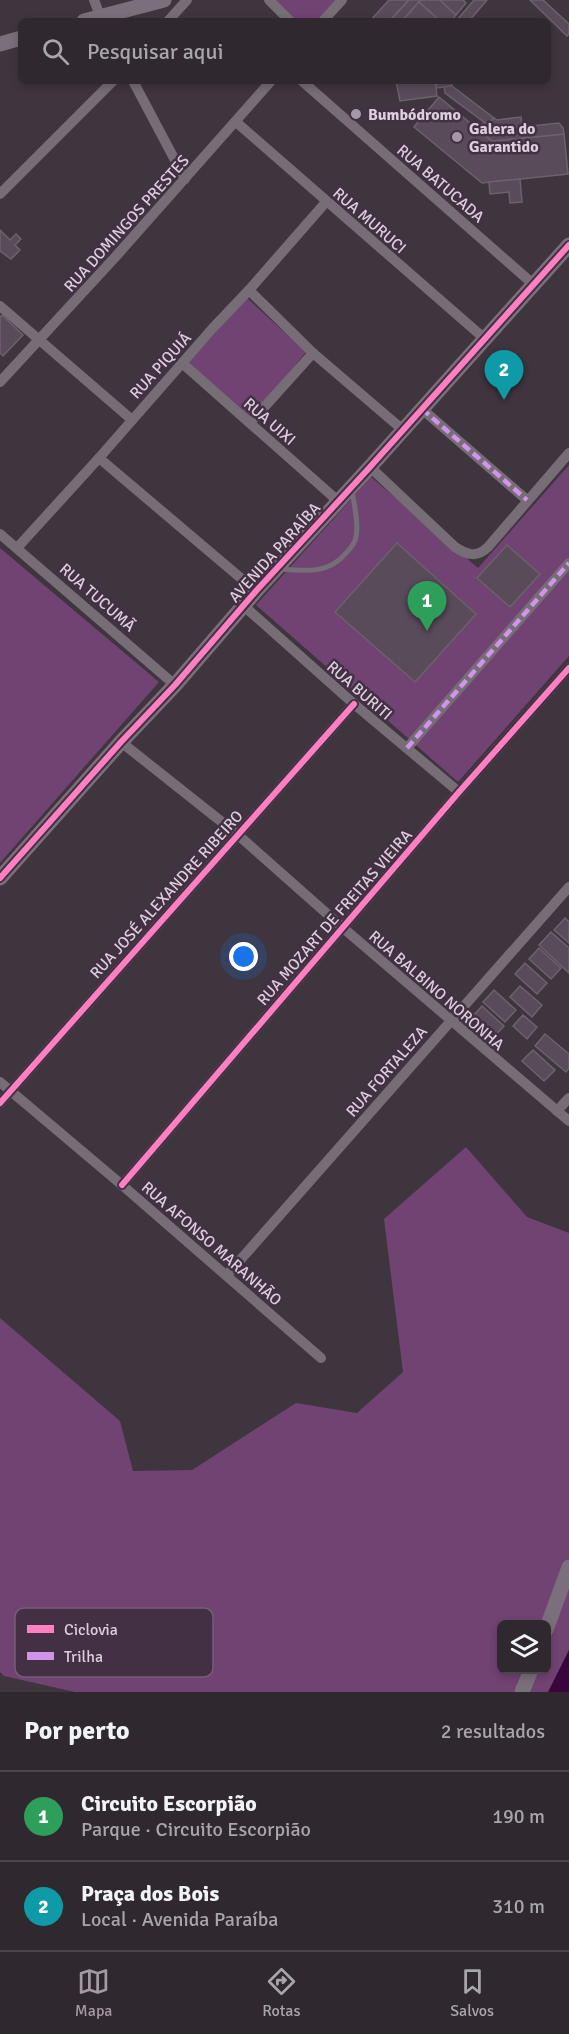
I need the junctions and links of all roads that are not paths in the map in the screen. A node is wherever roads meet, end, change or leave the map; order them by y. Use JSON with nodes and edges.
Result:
{"nodes":[{"id":1,"x":94,"y":0,"type":"edge"},
{"id":2,"x":164,"y":0,"type":"edge"},
{"id":3,"x":187,"y":0,"type":"edge"},
{"id":4,"x":268,"y":0,"type":"edge"},
{"id":5,"x":342,"y":0,"type":"edge"},
{"id":6,"x":101,"y":18,"type":"edge"},
{"id":7,"x":104,"y":18,"type":"edge"},
{"id":8,"x":171,"y":18,"type":"edge"},
{"id":9,"x":287,"y":18,"type":"edge"},
{"id":10,"x":326,"y":18,"type":"edge"},
{"id":11,"x":18,"y":39,"type":"edge"},
{"id":12,"x":0,"y":44,"type":"edge"},
{"id":13,"x":110,"y":84,"type":"edge"},
{"id":14,"x":135,"y":84,"type":"edge"},
{"id":15,"x":268,"y":84,"type":"edge"},
{"id":16,"x":305,"y":84,"type":"edge"},
{"id":17,"x":236,"y":122,"type":"junction"},
{"id":18,"x":185,"y":179,"type":"junction"},
{"id":19,"x":0,"y":194,"type":"edge"},
{"id":20,"x":326,"y":202,"type":"junction"},
{"id":21,"x":569,"y":246,"type":"edge"},
{"id":22,"x":534,"y":284,"type":"junction"},
{"id":23,"x":249,"y":290,"type":"junction"},
{"id":24,"x":0,"y":306,"type":"edge"},
{"id":25,"x":485,"y":339,"type":"junction"},
{"id":26,"x":39,"y":341,"type":"junction"},
{"id":27,"x":313,"y":353,"type":"junction"},
{"id":28,"x":182,"y":363,"type":"junction"},
{"id":29,"x":0,"y":382,"type":"edge"},
{"id":30,"x":422,"y":409,"type":"junction"},
{"id":31,"x":131,"y":419,"type":"junction"},
{"id":32,"x":250,"y":423,"type":"junction"},
{"id":33,"x":403,"y":430,"type":"junction"},
{"id":34,"x":569,"y":453,"type":"edge"},
{"id":35,"x":99,"y":458,"type":"junction"},
{"id":36,"x":370,"y":467,"type":"junction"},
{"id":37,"x":351,"y":486,"type":"junction"},
{"id":38,"x":527,"y":500,"type":"junction"},
{"id":39,"x":338,"y":501,"type":"junction"},
{"id":40,"x":0,"y":534,"type":"edge"},
{"id":41,"x":17,"y":548,"type":"junction"},
{"id":42,"x":569,"y":563,"type":"edge"},
{"id":43,"x":276,"y":569,"type":"junction"},
{"id":44,"x":256,"y":591,"type":"junction"},
{"id":45,"x":244,"y":606,"type":"junction"},
{"id":46,"x":569,"y":668,"type":"edge"},
{"id":47,"x":175,"y":685,"type":"junction"},
{"id":48,"x":354,"y":704,"type":"junction"},
{"id":49,"x":121,"y":742,"type":"junction"},
{"id":50,"x":407,"y":748,"type":"junction"},
{"id":51,"x":459,"y":792,"type":"junction"},
{"id":52,"x":237,"y":834,"type":"junction"},
{"id":53,"x":0,"y":878,"type":"edge"},
{"id":54,"x":569,"y":887,"type":"edge"},
{"id":55,"x":342,"y":927,"type":"junction"},
{"id":56,"x":450,"y":1020,"type":"junction"},
{"id":57,"x":0,"y":1082,"type":"edge"},
{"id":58,"x":10,"y":1091,"type":"junction"},
{"id":59,"x":569,"y":1098,"type":"edge"},
{"id":60,"x":0,"y":1103,"type":"edge"},
{"id":61,"x":557,"y":1111,"type":"junction"},
{"id":62,"x":569,"y":1121,"type":"edge"},
{"id":63,"x":122,"y":1185,"type":"junction"},
{"id":64,"x":227,"y":1275,"type":"junction"},
{"id":65,"x":321,"y":1358,"type":"dead end"},
{"id":66,"x":569,"y":1567,"type":"edge"},
{"id":67,"x":550,"y":1620,"type":"edge"},
{"id":68,"x":529,"y":1674,"type":"edge"},
{"id":69,"x":523,"y":1689,"type":"edge"}],
"edges":[{"from":1,"to":6,"type":"street"},
{"from":2,"to":7,"type":"street"},
{"from":3,"to":8,"type":"street"},
{"from":4,"to":9,"type":"street"},
{"from":5,"to":10,"type":"street"},
{"from":11,"to":12,"type":"street"},
{"from":13,"to":19,"type":"street"},
{"from":14,"to":18,"type":"street"},
{"from":15,"to":17,"type":"street","name":"RUA DOMINGOS PRESTES"},
{"from":16,"to":22,"type":"street","name":"RUA BATUCADA"},
{"from":17,"to":18,"type":"street","name":"RUA DOMINGOS PRESTES"},
{"from":17,"to":20,"type":"street","name":"RUA MURUCI"},
{"from":18,"to":26,"type":"street","name":"RUA DOMINGOS PRESTES"},
{"from":20,"to":23,"type":"street","name":"RUA PIQUIÁ"},
{"from":20,"to":25,"type":"street","name":"RUA MURUCI"},
{"from":21,"to":22,"type":"street","name":"AVENIDA PARAÍBA"},
{"from":22,"to":25,"type":"street","name":"AVENIDA PARAÍBA"},
{"from":23,"to":27,"type":"street"},
{"from":23,"to":28,"type":"street","name":"RUA PIQUIÁ"},
{"from":24,"to":26,"type":"street"},
{"from":25,"to":30,"type":"street","name":"AVENIDA PARAÍBA"},
{"from":26,"to":29,"type":"street","name":"RUA DOMINGOS PRESTES"},
{"from":26,"to":31,"type":"street"},
{"from":27,"to":32,"type":"street"},
{"from":27,"to":33,"type":"street"},
{"from":28,"to":31,"type":"street","name":"RUA PIQUIÁ"},
{"from":28,"to":32,"type":"street","name":"RUA UIXI"},
{"from":30,"to":33,"type":"street","name":"AVENIDA PARAÍBA"},
{"from":30,"to":38,"type":"street"},
{"from":31,"to":35,"type":"street","name":"RUA PIQUIÁ"},
{"from":32,"to":39,"type":"street","name":"RUA UIXI"},
{"from":33,"to":36,"type":"street","name":"AVENIDA PARAÍBA"},
{"from":34,"to":38,"type":"street"},
{"from":35,"to":41,"type":"street","name":"RUA PIQUIÁ"},
{"from":35,"to":44,"type":"street"},
{"from":36,"to":37,"type":"street","name":"AVENIDA PARAÍBA"},
{"from":36,"to":38,"type":"street"},
{"from":37,"to":39,"type":"street","name":"AVENIDA PARAÍBA"},
{"from":37,"to":43,"type":"lane"},
{"from":39,"to":43,"type":"street","name":"AVENIDA PARAÍBA"},
{"from":40,"to":41,"type":"street","name":"RUA TUCUMÃ"},
{"from":41,"to":47,"type":"street","name":"RUA TUCUMÃ"},
{"from":42,"to":50,"type":"street"},
{"from":43,"to":44,"type":"street","name":"AVENIDA PARAÍBA"},
{"from":44,"to":45,"type":"street","name":"AVENIDA PARAÍBA"},
{"from":45,"to":47,"type":"street","name":"AVENIDA PARAÍBA"},
{"from":45,"to":48,"type":"street","name":"RUA BURITI"},
{"from":46,"to":51,"type":"street","name":"RUA MOZART DE FREITAS VIEIRA"},
{"from":47,"to":49,"type":"street","name":"AVENIDA PARAÍBA"},
{"from":48,"to":50,"type":"street","name":"RUA BURITI"},
{"from":48,"to":52,"type":"street","name":"RUA JOSÉ ALEXANDRE RIBEIRO"},
{"from":49,"to":52,"type":"street","name":"RUA BALBINO NORONHA"},
{"from":49,"to":53,"type":"street","name":"AVENIDA PARAÍBA"},
{"from":50,"to":51,"type":"street","name":"RUA BURITI"},
{"from":51,"to":55,"type":"street","name":"RUA MOZART DE FREITAS VIEIRA"},
{"from":52,"to":55,"type":"street","name":"RUA BALBINO NORONHA"},
{"from":52,"to":58,"type":"street","name":"RUA JOSÉ ALEXANDRE RIBEIRO"},
{"from":54,"to":56,"type":"street","name":"RUA FORTALEZA"},
{"from":55,"to":56,"type":"street","name":"RUA BALBINO NORONHA"},
{"from":55,"to":63,"type":"street","name":"RUA MOZART DE FREITAS VIEIRA"},
{"from":56,"to":61,"type":"street","name":"RUA BALBINO NORONHA"},
{"from":56,"to":64,"type":"street","name":"RUA FORTALEZA"},
{"from":57,"to":58,"type":"street","name":"RUA AFONSO MARANHÃO"},
{"from":58,"to":60,"type":"street","name":"RUA JOSÉ ALEXANDRE RIBEIRO"},
{"from":58,"to":63,"type":"street","name":"RUA AFONSO MARANHÃO"},
{"from":59,"to":61,"type":"street"},
{"from":61,"to":62,"type":"street","name":"RUA BALBINO NORONHA"},
{"from":63,"to":64,"type":"street","name":"RUA AFONSO MARANHÃO"},
{"from":64,"to":65,"type":"street","name":"RUA AFONSO MARANHÃO"},
{"from":66,"to":67,"type":"street"},
{"from":68,"to":69,"type":"street"}]}
